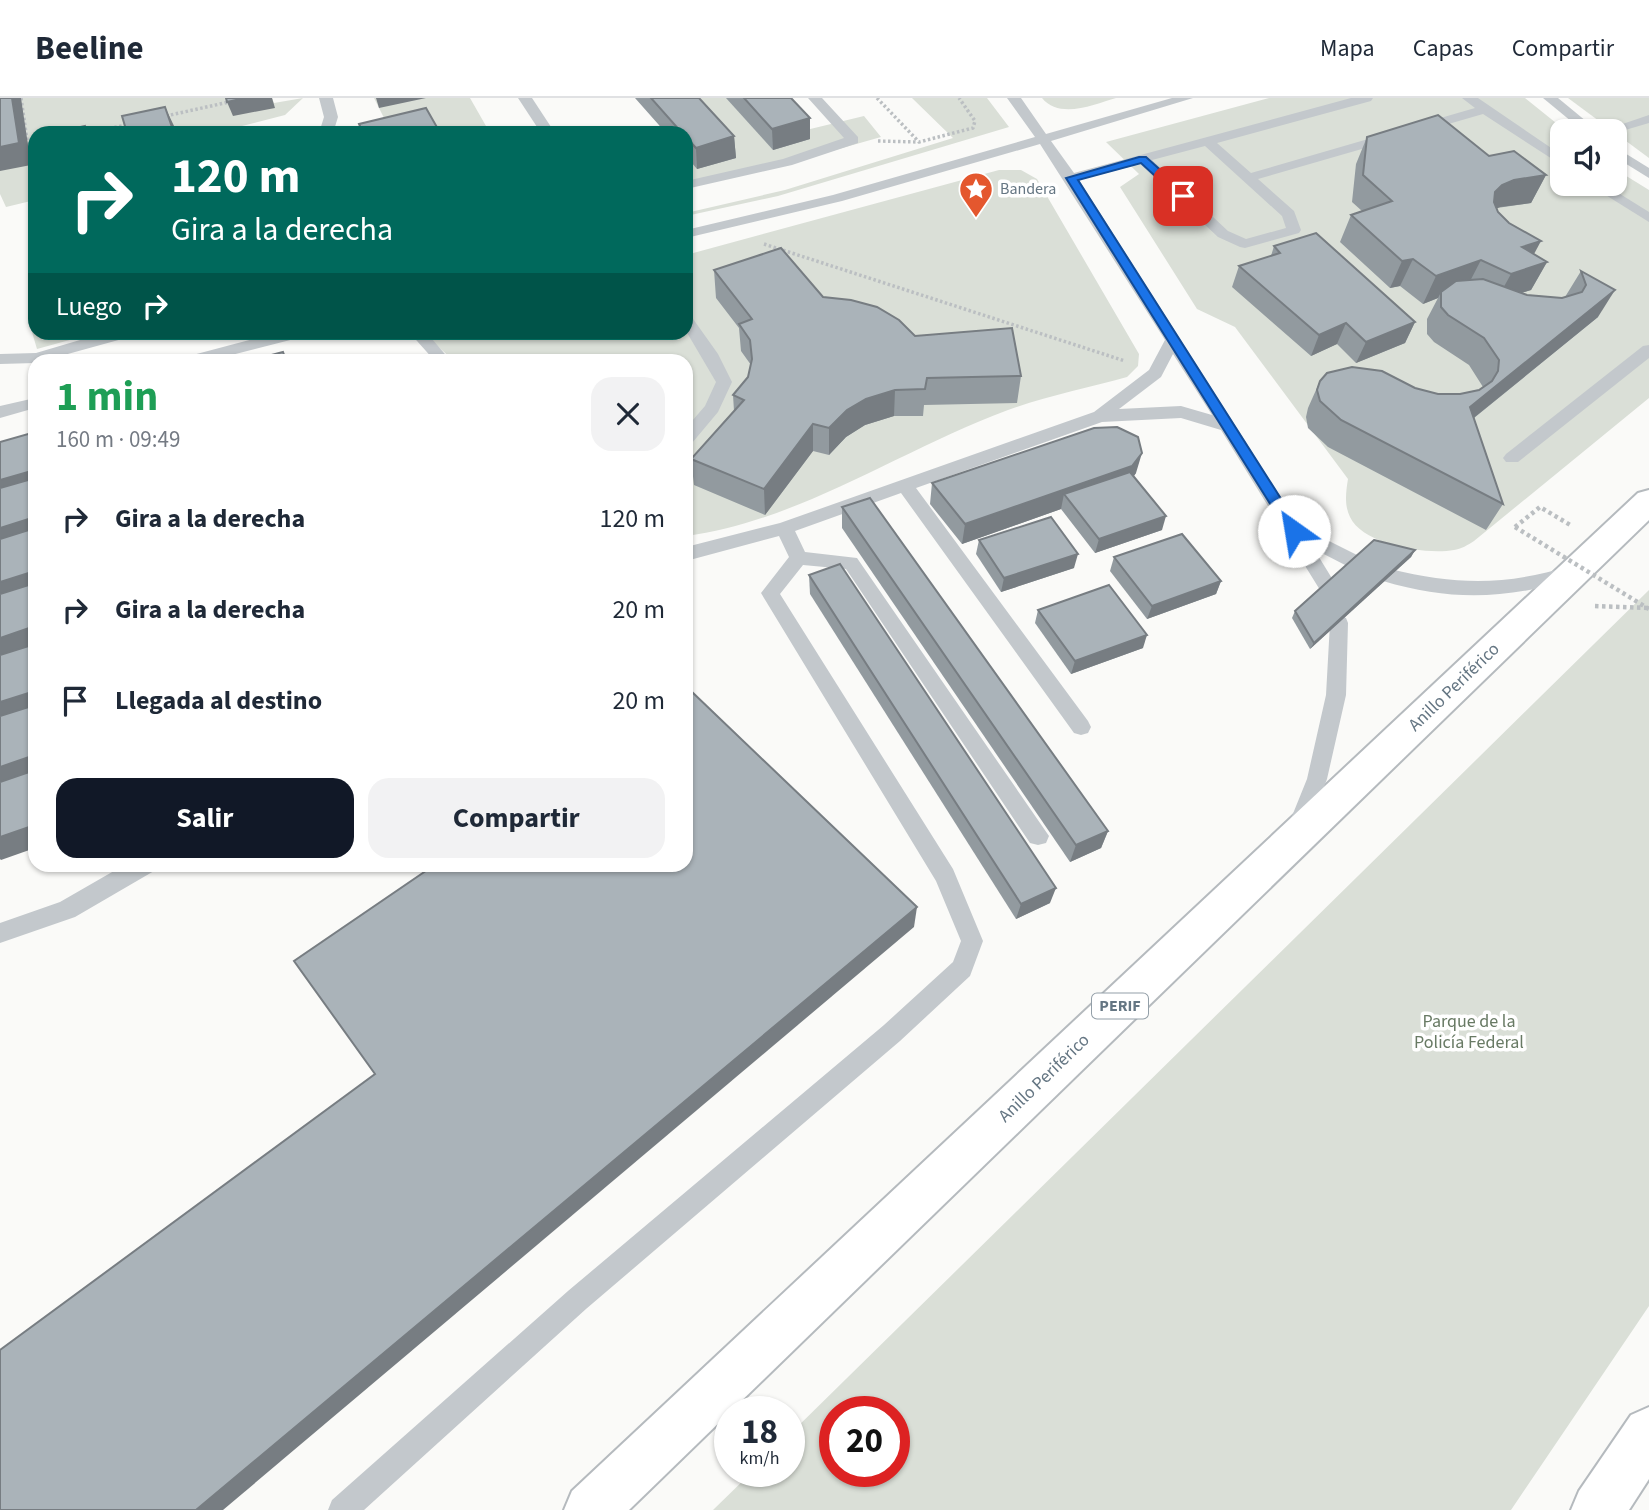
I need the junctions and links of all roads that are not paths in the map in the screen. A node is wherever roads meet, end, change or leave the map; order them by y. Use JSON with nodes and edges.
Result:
{"nodes":[{"id":1,"x":326,"y":98,"type":"edge"},
{"id":2,"x":525,"y":98,"type":"edge"},
{"id":3,"x":815,"y":98,"type":"edge"},
{"id":4,"x":1014,"y":98,"type":"edge"},
{"id":5,"x":1186,"y":98,"type":"edge"},
{"id":6,"x":1366,"y":98,"type":"edge"},
{"id":7,"x":1469,"y":98,"type":"edge"},
{"id":8,"x":1550,"y":98,"type":"edge"},
{"id":9,"x":1485,"y":109,"type":"junction"},
{"id":10,"x":1576,"y":119,"type":"edge"},
{"id":11,"x":1646,"y":122,"type":"edge"},
{"id":12,"x":328,"y":126,"type":"edge"},
{"id":13,"x":543,"y":126,"type":"edge"},
{"id":14,"x":1627,"y":127,"type":"edge"},
{"id":15,"x":1043,"y":137,"type":"junction"},
{"id":16,"x":1207,"y":141,"type":"junction"},
{"id":17,"x":1550,"y":153,"type":"edge"},
{"id":18,"x":1143,"y":159,"type":"junction"},
{"id":19,"x":1627,"y":159,"type":"edge"},
{"id":20,"x":1649,"y":174,"type":"edge"},
{"id":21,"x":1072,"y":178,"type":"junction"},
{"id":22,"x":1247,"y":178,"type":"junction"},
{"id":23,"x":693,"y":183,"type":"edge"},
{"id":24,"x":1614,"y":196,"type":"edge"},
{"id":25,"x":1649,"y":218,"type":"edge"},
{"id":26,"x":693,"y":232,"type":"edge"},
{"id":27,"x":693,"y":329,"type":"edge"},
{"id":28,"x":99,"y":340,"type":"edge"},
{"id":29,"x":270,"y":340,"type":"edge"},
{"id":30,"x":424,"y":340,"type":"edge"},
{"id":31,"x":1173,"y":340,"type":"junction"},
{"id":32,"x":1649,"y":349,"type":"edge"},
{"id":33,"x":50,"y":354,"type":"edge"},
{"id":34,"x":218,"y":354,"type":"edge"},
{"id":35,"x":437,"y":354,"type":"edge"},
{"id":36,"x":28,"y":358,"type":"edge"},
{"id":37,"x":0,"y":359,"type":"edge"},
{"id":38,"x":28,"y":405,"type":"edge"},
{"id":39,"x":0,"y":412,"type":"edge"},
{"id":40,"x":1100,"y":416,"type":"junction"},
{"id":41,"x":1228,"y":426,"type":"junction"},
{"id":42,"x":693,"y":431,"type":"edge"},
{"id":43,"x":1512,"y":458,"type":"dead end"},
{"id":44,"x":905,"y":485,"type":"junction"},
{"id":45,"x":1649,"y":501,"type":"edge"},
{"id":46,"x":784,"y":528,"type":"junction"},
{"id":47,"x":1294,"y":531,"type":"junction"},
{"id":48,"x":693,"y":552,"type":"edge"},
{"id":49,"x":799,"y":558,"type":"junction"},
{"id":50,"x":1353,"y":561,"type":"edge"},
{"id":51,"x":1576,"y":571,"type":"junction"},
{"id":52,"x":1390,"y":576,"type":"edge"},
{"id":53,"x":1327,"y":585,"type":"edge"},
{"id":54,"x":1339,"y":623,"type":"edge"},
{"id":55,"x":1081,"y":727,"type":"dead end"},
{"id":56,"x":1038,"y":836,"type":"dead end"},
{"id":57,"x":1294,"y":840,"type":"junction"},
{"id":58,"x":132,"y":872,"type":"edge"},
{"id":59,"x":0,"y":933,"type":"edge"},
{"id":60,"x":1649,"y":1433,"type":"edge"},
{"id":61,"x":342,"y":1510,"type":"edge"},
{"id":62,"x":591,"y":1510,"type":"edge"},
{"id":63,"x":1598,"y":1510,"type":"edge"}],
"edges":[{"from":1,"to":12,"type":"lane"},
{"from":2,"to":13,"type":"lane"},
{"from":3,"to":23,"type":"lane"},
{"from":4,"to":15,"type":"lane"},
{"from":5,"to":15,"type":"lane"},
{"from":6,"to":16,"type":"lane"},
{"from":7,"to":9,"type":"lane"},
{"from":8,"to":10,"type":"lane"},
{"from":9,"to":17,"type":"lane"},
{"from":9,"to":22,"type":"lane"},
{"from":11,"to":14,"type":"lane"},
{"from":15,"to":21,"type":"lane"},
{"from":15,"to":26,"type":"lane"},
{"from":16,"to":18,"type":"lane"},
{"from":16,"to":22,"type":"lane"},
{"from":18,"to":21,"type":"lane"},
{"from":18,"to":22,"type":"lane"},
{"from":19,"to":20,"type":"lane"},
{"from":21,"to":31,"type":"lane"},
{"from":24,"to":25,"type":"lane"},
{"from":27,"to":42,"type":"lane"},
{"from":28,"to":33,"type":"lane"},
{"from":29,"to":34,"type":"lane"},
{"from":30,"to":35,"type":"lane"},
{"from":31,"to":40,"type":"lane"},
{"from":31,"to":41,"type":"lane"},
{"from":32,"to":43,"type":"lane"},
{"from":36,"to":37,"type":"lane"},
{"from":38,"to":39,"type":"lane"},
{"from":40,"to":41,"type":"lane"},
{"from":40,"to":44,"type":"lane"},
{"from":41,"to":47,"type":"lane"},
{"from":44,"to":46,"type":"lane"},
{"from":44,"to":55,"type":"lane"},
{"from":45,"to":51,"type":"main road","name":"Anillo Periférico","number":"PERIF"},
{"from":46,"to":48,"type":"lane"},
{"from":46,"to":49,"type":"lane"},
{"from":47,"to":50,"type":"lane"},
{"from":47,"to":53,"type":"lane"},
{"from":49,"to":56,"type":"lane"},
{"from":49,"to":61,"type":"lane"},
{"from":51,"to":52,"type":"lane"},
{"from":51,"to":57,"type":"main road","name":"Anillo Periférico","number":"PERIF"},
{"from":54,"to":57,"type":"lane"},
{"from":57,"to":62,"type":"main road","name":"Anillo Periférico","number":"PERIF"},
{"from":58,"to":59,"type":"lane"},
{"from":60,"to":63,"type":"main road"}]}
